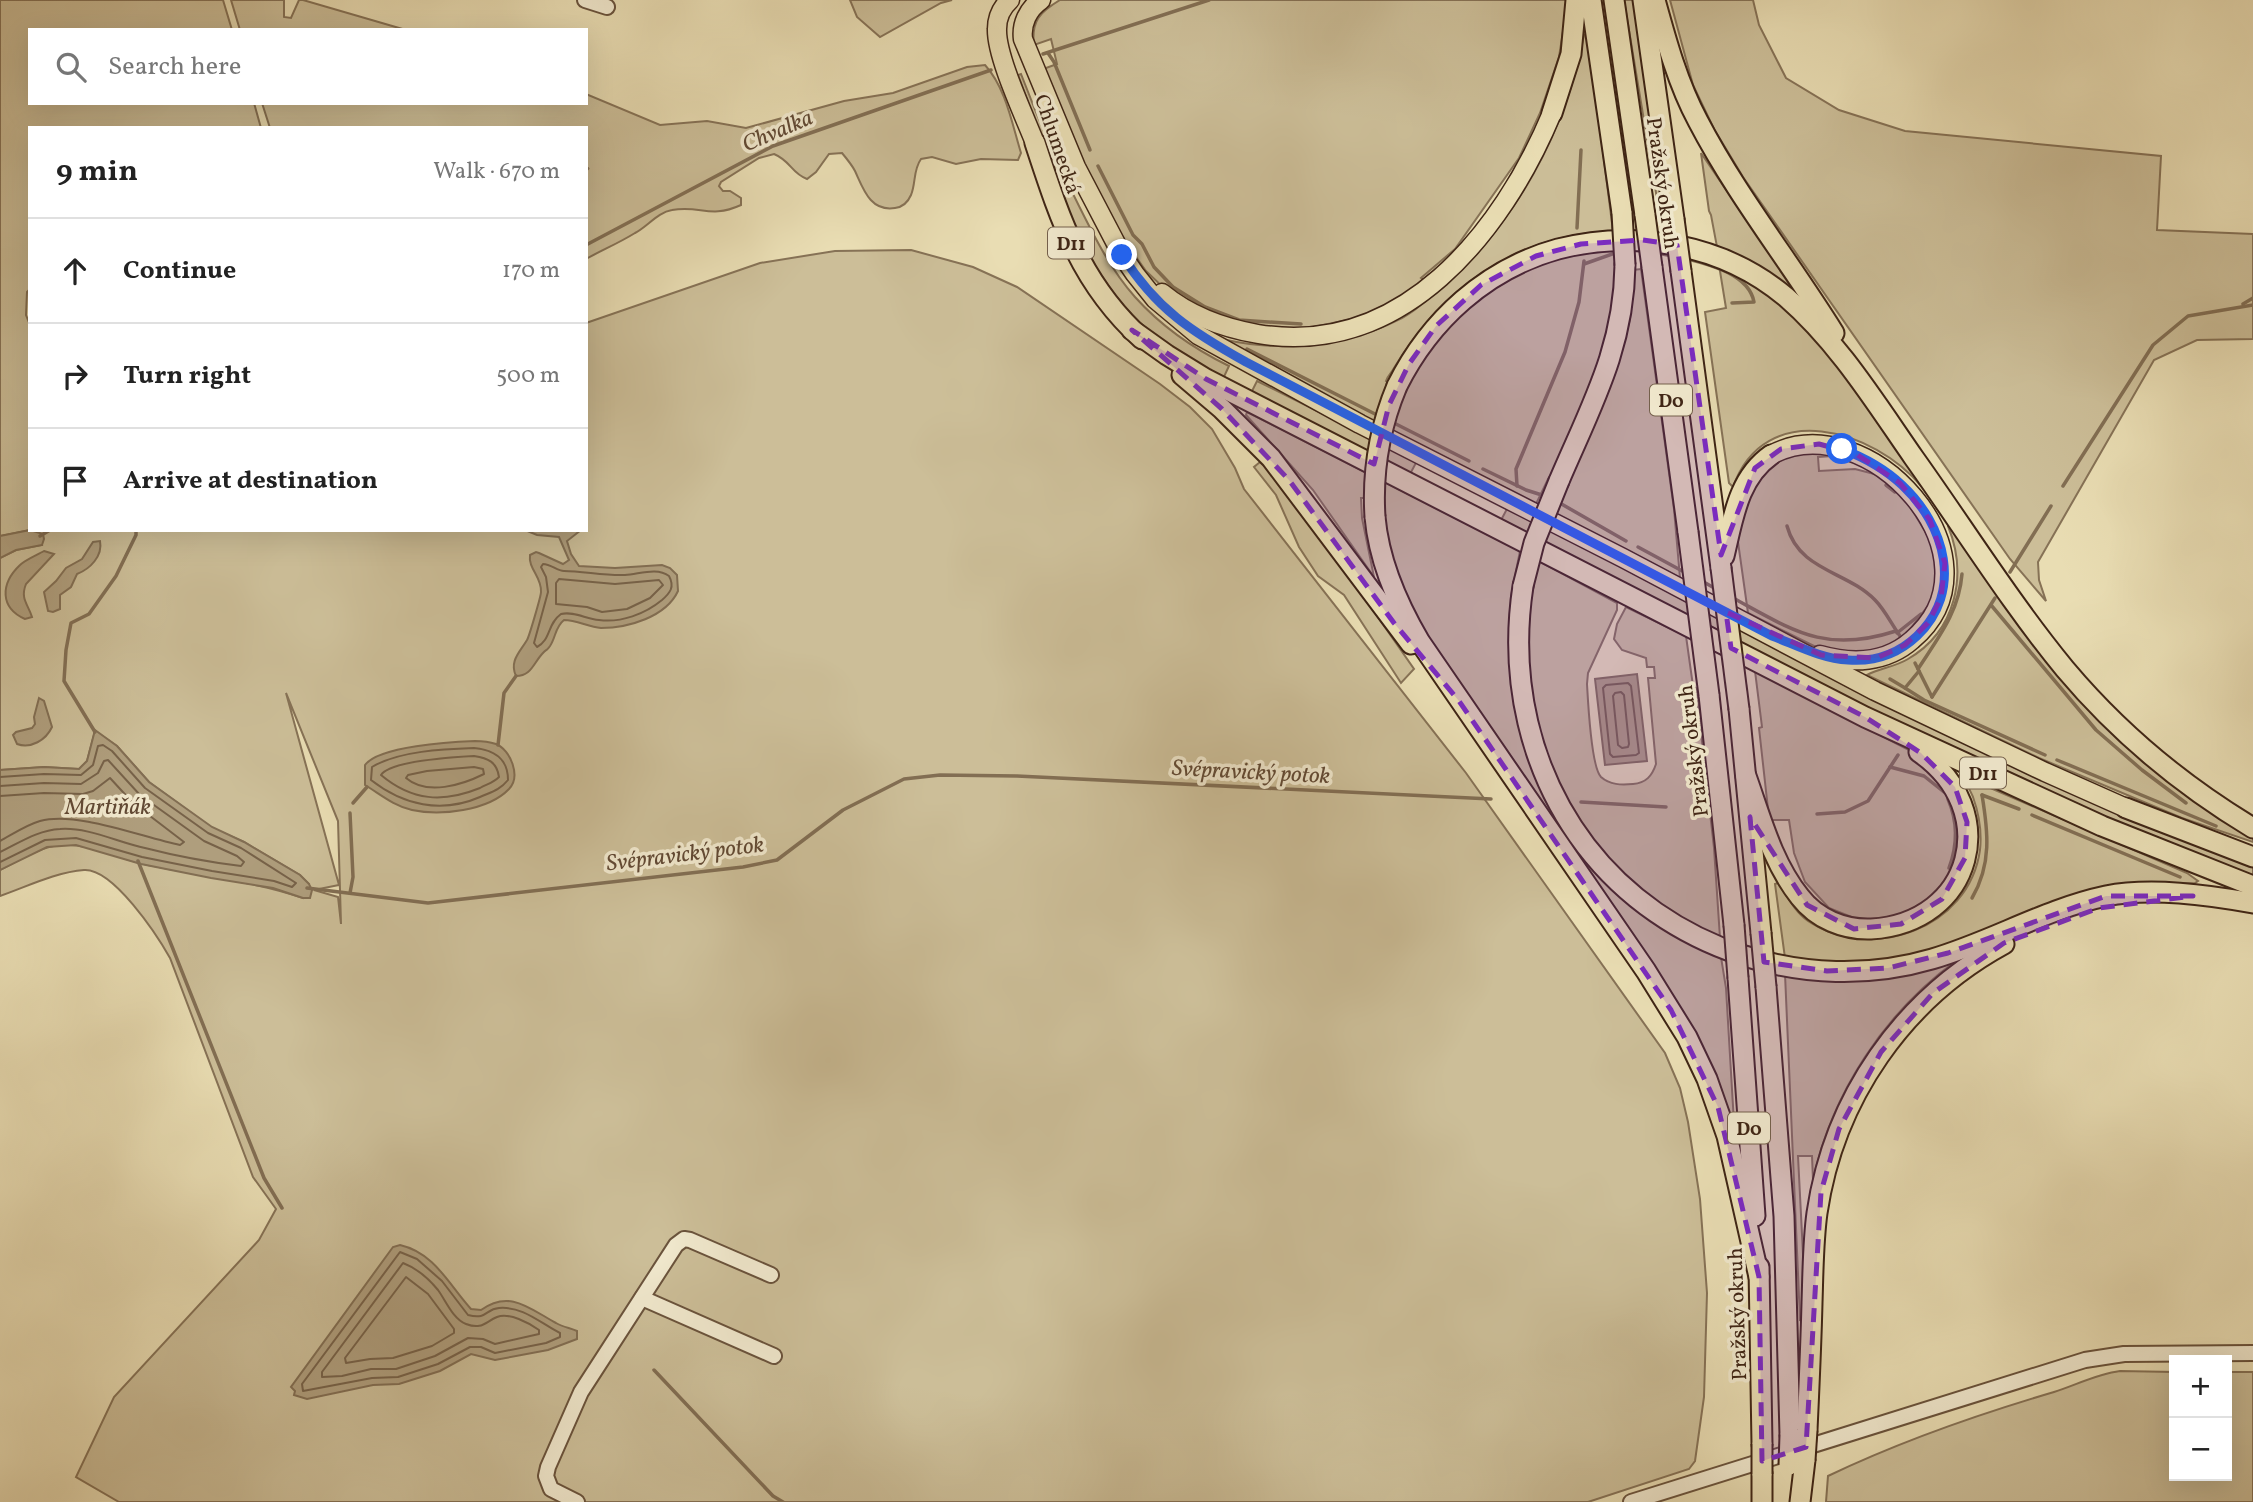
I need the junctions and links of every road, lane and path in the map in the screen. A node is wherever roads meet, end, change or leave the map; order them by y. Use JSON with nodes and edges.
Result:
{"nodes":[{"id":1,"x":585,"y":0,"type":"edge"},
{"id":2,"x":1010,"y":0,"type":"edge"},
{"id":3,"x":1041,"y":0,"type":"edge"},
{"id":4,"x":1576,"y":0,"type":"edge"},
{"id":5,"x":1591,"y":0,"type":"edge"},
{"id":6,"x":1614,"y":0,"type":"edge"},
{"id":7,"x":1643,"y":0,"type":"edge"},
{"id":8,"x":1655,"y":0,"type":"edge"},
{"id":9,"x":607,"y":7,"type":"dead end"},
{"id":10,"x":1552,"y":113,"type":"joint"},
{"id":11,"x":1035,"y":143,"type":"joint"},
{"id":12,"x":1110,"y":232,"type":"junction"},
{"id":13,"x":1132,"y":330,"type":"junction"},
{"id":14,"x":1884,"y":415,"type":"junction"},
{"id":15,"x":1771,"y":455,"type":"joint"},
{"id":16,"x":1721,"y":555,"type":"junction"},
{"id":17,"x":1772,"y":636,"type":"junction"},
{"id":18,"x":1460,"y":701,"type":"junction"},
{"id":19,"x":1865,"y":717,"type":"junction"},
{"id":20,"x":1746,"y":776,"type":"junction"},
{"id":21,"x":2126,"y":808,"type":"joint"},
{"id":22,"x":2253,"y":828,"type":"edge"},
{"id":23,"x":2253,"y":857,"type":"edge"},
{"id":24,"x":2253,"y":886,"type":"edge"},
{"id":25,"x":2193,"y":896,"type":"junction"},
{"id":26,"x":2253,"y":903,"type":"edge"},
{"id":27,"x":771,"y":1275,"type":"dead end"},
{"id":28,"x":1759,"y":1277,"type":"junction"},
{"id":29,"x":642,"y":1298,"type":"junction"},
{"id":30,"x":2253,"y":1353,"type":"edge"},
{"id":31,"x":774,"y":1356,"type":"dead end"},
{"id":32,"x":1798,"y":1433,"type":"junction"},
{"id":33,"x":1797,"y":1463,"type":"junction"},
{"id":34,"x":577,"y":1502,"type":"edge"},
{"id":35,"x":1631,"y":1502,"type":"edge"},
{"id":36,"x":1762,"y":1502,"type":"edge"},
{"id":37,"x":1789,"y":1502,"type":"edge"},
{"id":38,"x":1800,"y":1502,"type":"edge"}],
"edges":[{"from":1,"to":9,"type":"street"},
{"from":2,"to":11,"type":"main road","name":"Chlumecká"},
{"from":3,"to":12,"type":"main road","name":"Chlumecká"},
{"from":4,"to":10,"type":"highway"},
{"from":5,"to":25,"type":"highway","bridge":true},
{"from":6,"to":28,"type":"highway","name":"Pražský okruh","number":"D0","bridge":true},
{"from":7,"to":16,"type":"highway","name":"Pražský okruh","number":"D0","bridge":true},
{"from":8,"to":14,"type":"highway"},
{"from":10,"to":12,"type":"main road"},
{"from":11,"to":13,"type":"highway","name":"Chlumecká","number":"D11"},
{"from":12,"to":17,"type":"main road"},
{"from":13,"to":18,"type":"highway"},
{"from":13,"to":19,"type":"highway","number":"D11"},
{"from":14,"to":18,"type":"highway","bridge":true},
{"from":14,"to":22,"type":"highway"},
{"from":15,"to":16,"type":"highway"},
{"from":15,"to":17,"type":"main road"},
{"from":16,"to":20,"type":"highway","name":"Pražský okruh","number":"D0","bridge":true},
{"from":17,"to":21,"type":"main road"},
{"from":18,"to":28,"type":"highway"},
{"from":19,"to":20,"type":"highway"},
{"from":19,"to":24,"type":"highway","number":"D11"},
{"from":20,"to":32,"type":"highway","name":"Pražský okruh","number":"D0","bridge":true},
{"from":21,"to":23,"type":"highway"},
{"from":25,"to":26,"type":"highway"},
{"from":25,"to":32,"type":"highway"},
{"from":27,"to":29,"type":"street"},
{"from":28,"to":36,"type":"highway","name":"Pražský okruh","number":"D0","bridge":true},
{"from":29,"to":31,"type":"street"},
{"from":29,"to":34,"type":"street"},
{"from":30,"to":35,"type":"street"},
{"from":32,"to":33,"type":"highway","name":"Pražský okruh","number":"D0","bridge":true},
{"from":33,"to":37,"type":"highway","name":"Pražský okruh","number":"D0"},
{"from":33,"to":38,"type":"highway"}]}
